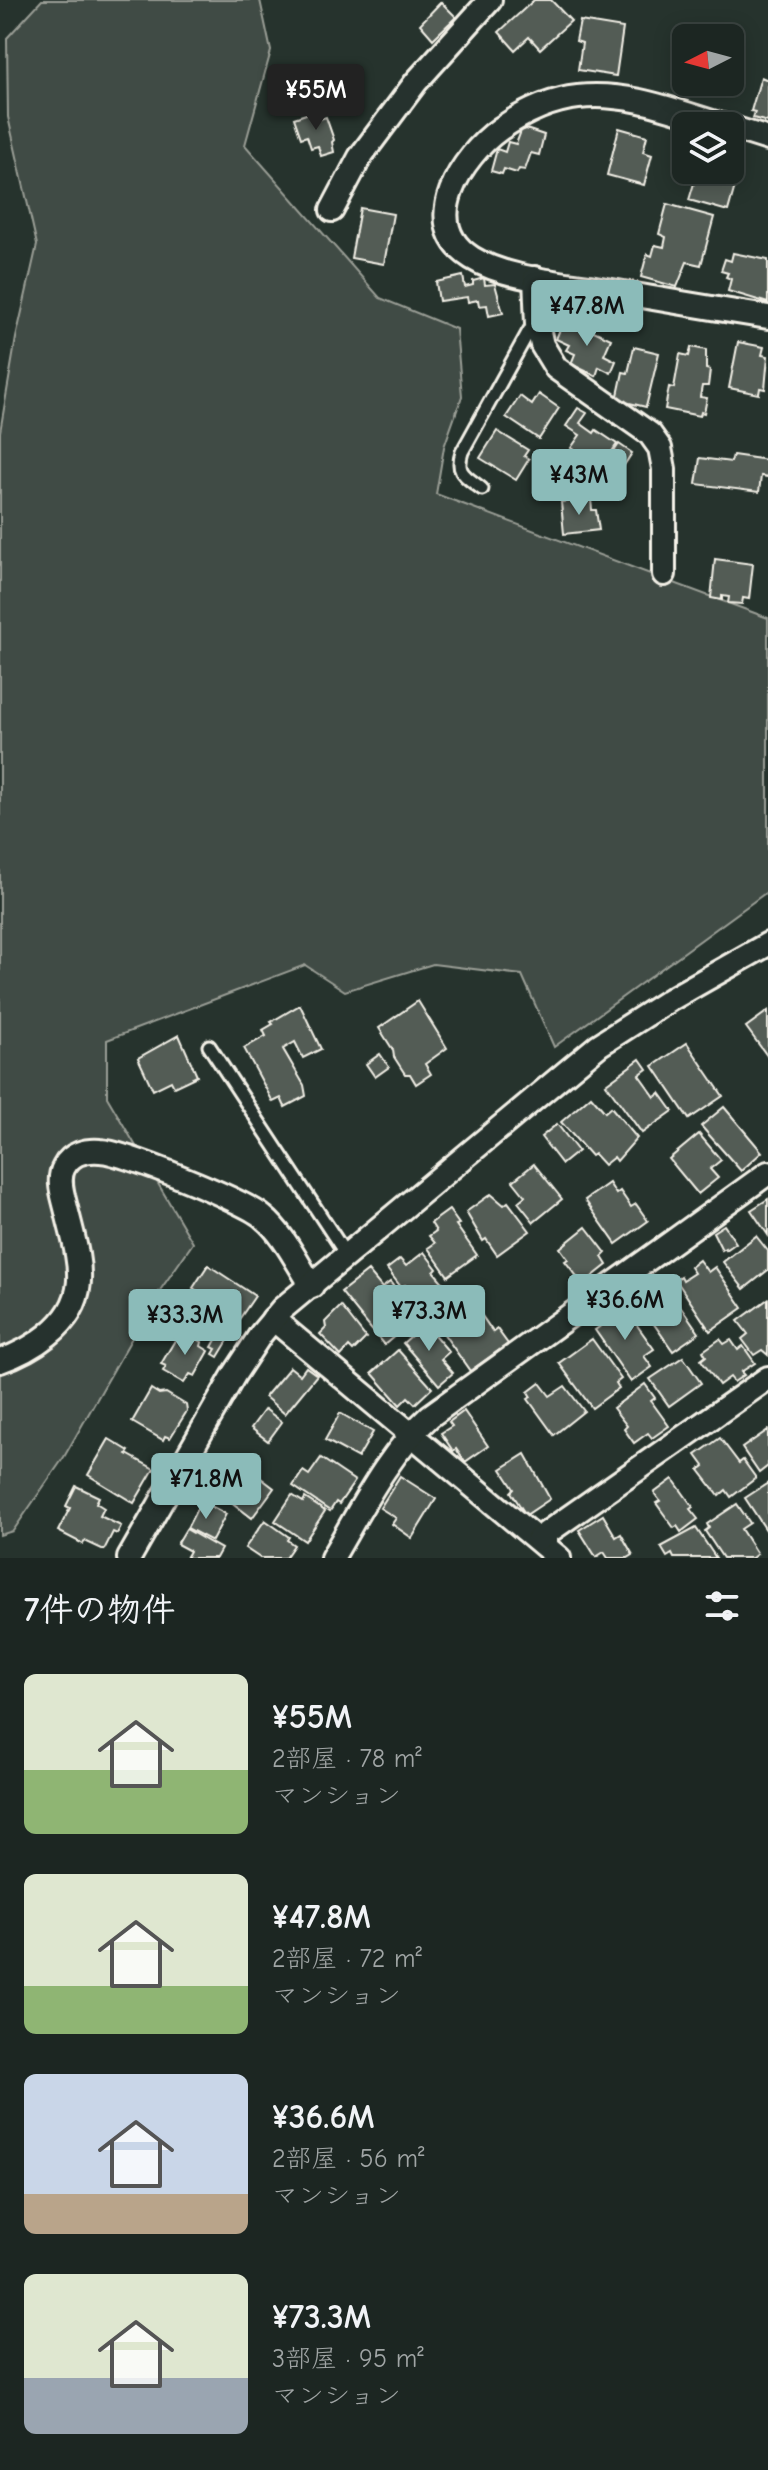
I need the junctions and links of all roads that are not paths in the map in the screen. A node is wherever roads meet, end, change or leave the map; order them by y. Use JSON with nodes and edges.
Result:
{"nodes":[{"id":1,"x":490,"y":0,"type":"edge"},
{"id":2,"x":678,"y":112,"type":"edge"},
{"id":3,"x":744,"y":132,"type":"edge"},
{"id":4,"x":768,"y":139,"type":"edge"},
{"id":5,"x":332,"y":210,"type":"dead end"},
{"id":6,"x":535,"y":278,"type":"junction"},
{"id":7,"x":768,"y":317,"type":"edge"},
{"id":8,"x":537,"y":324,"type":"junction"},
{"id":9,"x":482,"y":489,"type":"dead end"},
{"id":10,"x":664,"y":574,"type":"dead end"},
{"id":11,"x":768,"y":944,"type":"edge"},
{"id":12,"x":209,"y":1046,"type":"dead end"},
{"id":13,"x":768,"y":1173,"type":"edge"},
{"id":14,"x":347,"y":1256,"type":"junction"},
{"id":15,"x":312,"y":1286,"type":"junction"},
{"id":16,"x":273,"y":1319,"type":"junction"},
{"id":17,"x":0,"y":1361,"type":"edge"},
{"id":18,"x":768,"y":1378,"type":"edge"},
{"id":19,"x":410,"y":1434,"type":"junction"},
{"id":20,"x":538,"y":1539,"type":"junction"},
{"id":21,"x":129,"y":1558,"type":"edge"},
{"id":22,"x":332,"y":1558,"type":"edge"},
{"id":23,"x":559,"y":1558,"type":"edge"}],
"edges":[{"from":1,"to":5,"type":"street"},
{"from":2,"to":6,"type":"street"},
{"from":3,"to":4,"type":"street"},
{"from":6,"to":7,"type":"street"},
{"from":6,"to":8,"type":"street"},
{"from":8,"to":9,"type":"lane"},
{"from":8,"to":10,"type":"street"},
{"from":11,"to":14,"type":"street"},
{"from":12,"to":14,"type":"lane"},
{"from":13,"to":19,"type":"street"},
{"from":14,"to":15,"type":"street"},
{"from":15,"to":16,"type":"street"},
{"from":15,"to":17,"type":"street"},
{"from":16,"to":19,"type":"street"},
{"from":16,"to":21,"type":"street"},
{"from":18,"to":20,"type":"street"},
{"from":19,"to":20,"type":"street"},
{"from":19,"to":22,"type":"street"},
{"from":20,"to":23,"type":"street"}]}
